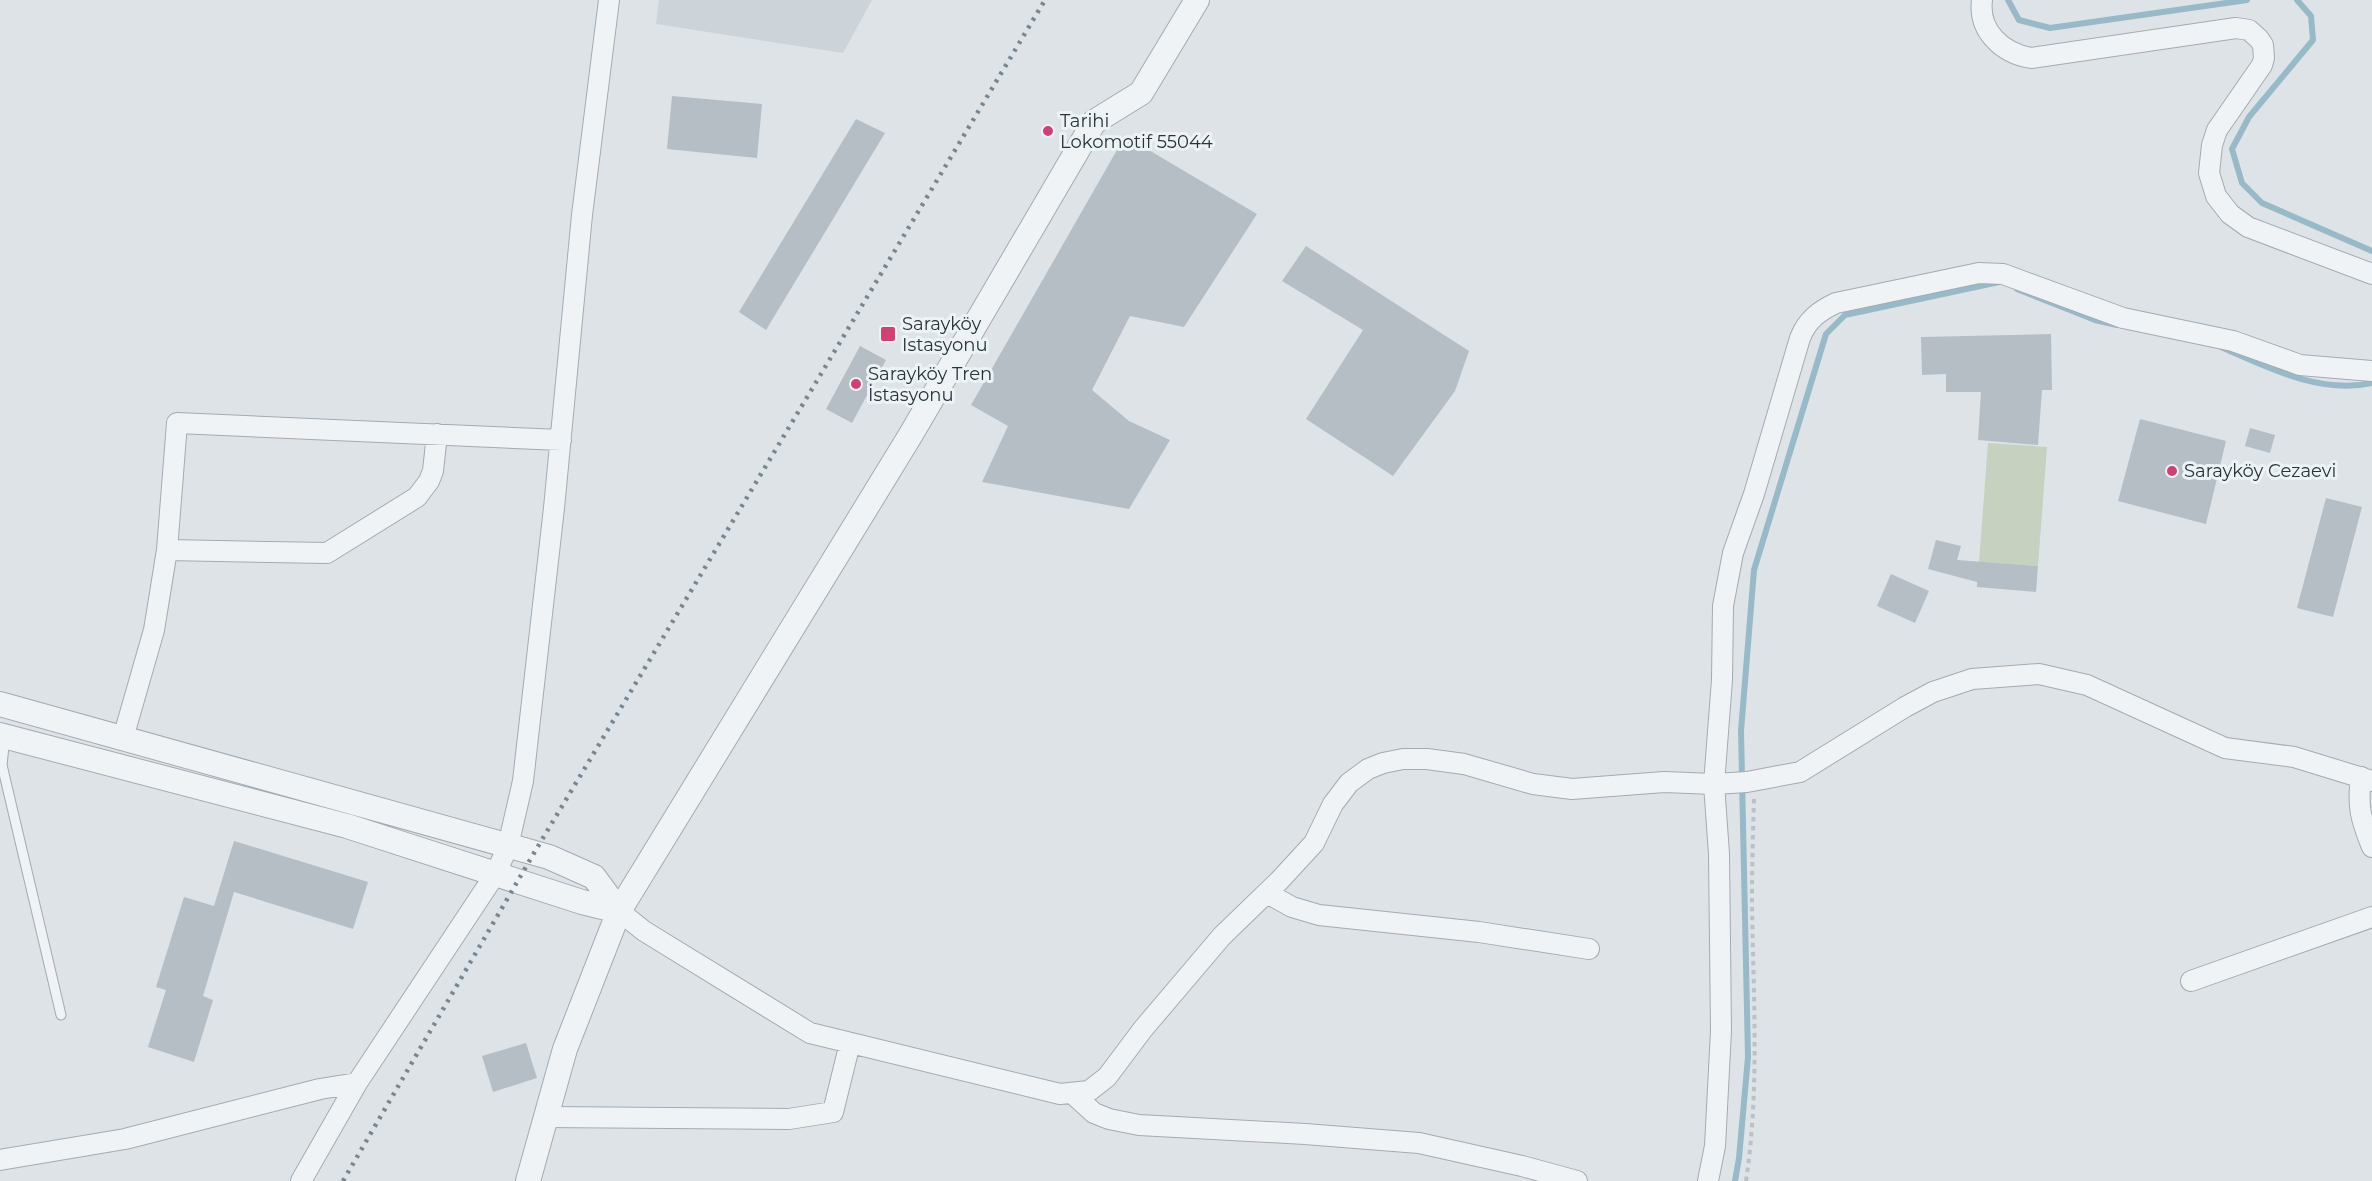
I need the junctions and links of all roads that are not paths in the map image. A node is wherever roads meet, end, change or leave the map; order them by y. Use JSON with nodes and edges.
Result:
{"nodes":[{"id":1,"x":609,"y":0,"type":"edge"},
{"id":2,"x":1197,"y":0,"type":"edge"},
{"id":3,"x":1982,"y":0,"type":"edge"},
{"id":4,"x":2372,"y":274,"type":"edge"},
{"id":5,"x":2372,"y":370,"type":"edge"},
{"id":6,"x":437,"y":434,"type":"junction"},
{"id":7,"x":561,"y":441,"type":"junction"},
{"id":8,"x":167,"y":550,"type":"junction"},
{"id":9,"x":0,"y":704,"type":"edge"},
{"id":10,"x":3,"y":736,"type":"edge"},
{"id":11,"x":123,"y":738,"type":"junction"},
{"id":12,"x":2366,"y":783,"type":"edge"},
{"id":13,"x":1719,"y":784,"type":"junction"},
{"id":14,"x":508,"y":846,"type":"junction"},
{"id":15,"x":2372,"y":847,"type":"edge"},
{"id":16,"x":495,"y":873,"type":"junction"},
{"id":17,"x":1267,"y":893,"type":"junction"},
{"id":18,"x":619,"y":911,"type":"junction"},
{"id":19,"x":2372,"y":917,"type":"edge"},
{"id":20,"x":1588,"y":949,"type":"dead end"},
{"id":21,"x":2191,"y":981,"type":"dead end"},
{"id":22,"x":61,"y":1015,"type":"dead end"},
{"id":23,"x":850,"y":1043,"type":"junction"},
{"id":24,"x":357,"y":1083,"type":"junction"},
{"id":25,"x":1072,"y":1093,"type":"junction"},
{"id":26,"x":546,"y":1117,"type":"junction"},
{"id":27,"x":0,"y":1160,"type":"edge"},
{"id":28,"x":301,"y":1181,"type":"edge"},
{"id":29,"x":528,"y":1181,"type":"edge"},
{"id":30,"x":1577,"y":1181,"type":"edge"},
{"id":31,"x":1708,"y":1181,"type":"edge"}],
"edges":[{"from":1,"to":7,"type":"street"},
{"from":2,"to":18,"type":"street"},
{"from":3,"to":4,"type":"street"},
{"from":5,"to":13,"type":"street"},
{"from":6,"to":7,"type":"street"},
{"from":6,"to":8,"type":"street"},
{"from":6,"to":8,"type":"street"},
{"from":7,"to":14,"type":"street"},
{"from":8,"to":11,"type":"street"},
{"from":9,"to":11,"type":"street"},
{"from":10,"to":16,"type":"street"},
{"from":10,"to":22,"type":"lane"},
{"from":11,"to":14,"type":"street"},
{"from":12,"to":13,"type":"street"},
{"from":12,"to":15,"type":"street"},
{"from":13,"to":17,"type":"street"},
{"from":13,"to":31,"type":"street"},
{"from":14,"to":16,"type":"street"},
{"from":14,"to":18,"type":"street"},
{"from":16,"to":18,"type":"street"},
{"from":16,"to":24,"type":"street"},
{"from":17,"to":20,"type":"street"},
{"from":17,"to":25,"type":"street"},
{"from":18,"to":23,"type":"street"},
{"from":18,"to":26,"type":"street"},
{"from":19,"to":21,"type":"street"},
{"from":23,"to":25,"type":"street"},
{"from":23,"to":26,"type":"street"},
{"from":24,"to":27,"type":"street"},
{"from":24,"to":28,"type":"street"},
{"from":25,"to":30,"type":"street"},
{"from":26,"to":29,"type":"street"}]}
